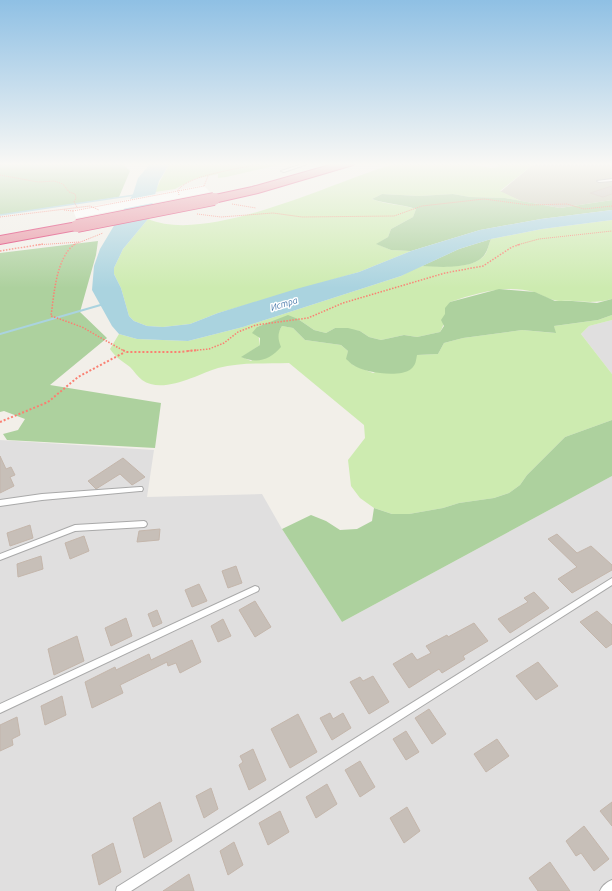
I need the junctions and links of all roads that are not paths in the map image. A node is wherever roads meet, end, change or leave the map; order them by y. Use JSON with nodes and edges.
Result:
{"nodes":[{"id":1,"x":144,"y":205,"type":"edge"},
{"id":2,"x":76,"y":215,"type":"junction"},
{"id":3,"x":0,"y":227,"type":"edge"},
{"id":4,"x":0,"y":240,"type":"edge"},
{"id":5,"x":140,"y":489,"type":"dead end"},
{"id":6,"x":0,"y":503,"type":"edge"},
{"id":7,"x":144,"y":524,"type":"dead end"},
{"id":8,"x":0,"y":557,"type":"edge"},
{"id":9,"x":612,"y":581,"type":"edge"},
{"id":10,"x":255,"y":589,"type":"dead end"},
{"id":11,"x":0,"y":709,"type":"edge"},
{"id":12,"x":612,"y":885,"type":"edge"},
{"id":13,"x":121,"y":891,"type":"edge"},
{"id":14,"x":605,"y":891,"type":"edge"}],
"edges":[{"from":1,"to":2,"type":"highway","bridge":true},
{"from":2,"to":3,"type":"highway"},
{"from":2,"to":4,"type":"highway"},
{"from":5,"to":6,"type":"lane"},
{"from":7,"to":8,"type":"lane"},
{"from":9,"to":13,"type":"lane"},
{"from":10,"to":11,"type":"lane"},
{"from":12,"to":14,"type":"lane"}]}
